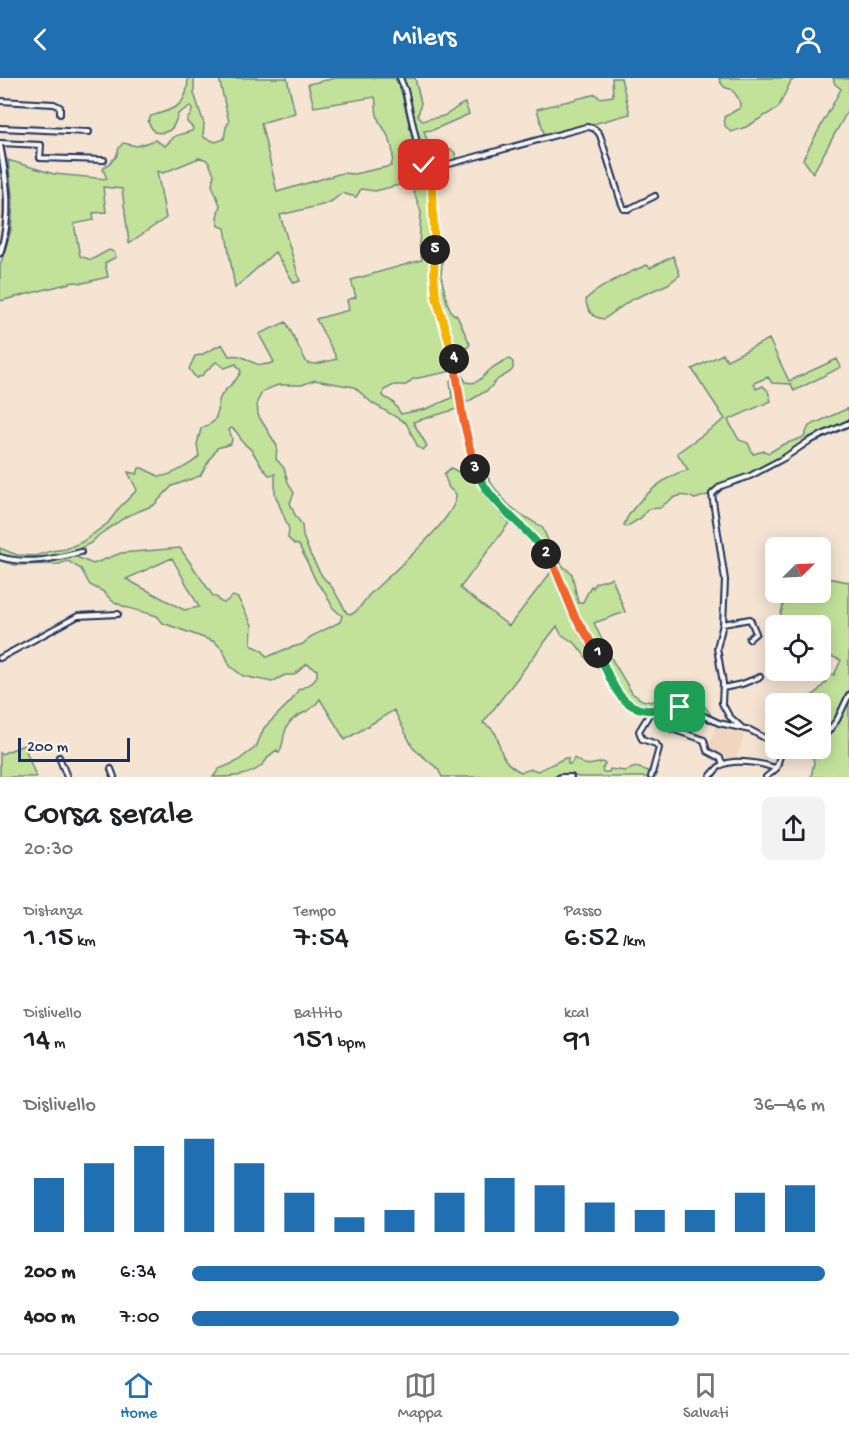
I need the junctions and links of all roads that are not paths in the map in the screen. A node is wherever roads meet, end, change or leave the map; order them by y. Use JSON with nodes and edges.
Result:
{"nodes":[{"id":1,"x":400,"y":78,"type":"edge"},
{"id":2,"x":0,"y":100,"type":"edge"},
{"id":3,"x":60,"y":114,"type":"dead end"},
{"id":4,"x":0,"y":128,"type":"edge"},
{"id":5,"x":89,"y":132,"type":"dead end"},
{"id":6,"x":0,"y":145,"type":"edge"},
{"id":7,"x":104,"y":160,"type":"dead end"},
{"id":8,"x":426,"y":169,"type":"junction"},
{"id":9,"x":655,"y":196,"type":"dead end"},
{"id":10,"x":6,"y":226,"type":"junction"},
{"id":11,"x":0,"y":227,"type":"edge"},
{"id":12,"x":0,"y":253,"type":"edge"},
{"id":13,"x":849,"y":423,"type":"edge"},
{"id":14,"x":81,"y":552,"type":"dead end"},
{"id":15,"x":0,"y":557,"type":"edge"},
{"id":16,"x":118,"y":614,"type":"dead end"},
{"id":17,"x":723,"y":624,"type":"junction"},
{"id":18,"x":749,"y":639,"type":"dead end"},
{"id":19,"x":0,"y":658,"type":"edge"},
{"id":20,"x":760,"y":677,"type":"dead end"},
{"id":21,"x":723,"y":688,"type":"junction"},
{"id":22,"x":849,"y":695,"type":"edge"},
{"id":23,"x":652,"y":710,"type":"junction"},
{"id":24,"x":741,"y":727,"type":"junction"},
{"id":25,"x":831,"y":728,"type":"edge"},
{"id":26,"x":672,"y":729,"type":"dead end"},
{"id":27,"x":765,"y":738,"type":"edge"},
{"id":28,"x":59,"y":757,"type":"dead end"},
{"id":29,"x":779,"y":759,"type":"edge"},
{"id":30,"x":723,"y":764,"type":"junction"},
{"id":31,"x":769,"y":765,"type":"junction"},
{"id":32,"x":778,"y":765,"type":"junction"},
{"id":33,"x":111,"y":769,"type":"dead end"},
{"id":34,"x":769,"y":775,"type":"edge"},
{"id":35,"x":67,"y":777,"type":"edge"},
{"id":36,"x":114,"y":777,"type":"edge"},
{"id":37,"x":560,"y":777,"type":"edge"},
{"id":38,"x":571,"y":777,"type":"edge"},
{"id":39,"x":651,"y":777,"type":"edge"},
{"id":40,"x":710,"y":777,"type":"edge"}],
"edges":[{"from":1,"to":8,"type":"street"},
{"from":2,"to":3,"type":"street"},
{"from":4,"to":5,"type":"street"},
{"from":6,"to":7,"type":"street"},
{"from":6,"to":10,"type":"main road"},
{"from":8,"to":9,"type":"street"},
{"from":8,"to":23,"type":"street"},
{"from":10,"to":11,"type":"street"},
{"from":10,"to":12,"type":"main road"},
{"from":13,"to":17,"type":"street"},
{"from":14,"to":15,"type":"street"},
{"from":16,"to":19,"type":"street"},
{"from":17,"to":18,"type":"street"},
{"from":17,"to":21,"type":"street"},
{"from":20,"to":21,"type":"street"},
{"from":21,"to":24,"type":"street"},
{"from":22,"to":25,"type":"street"},
{"from":23,"to":24,"type":"street"},
{"from":23,"to":39,"type":"street"},
{"from":24,"to":27,"type":"street"},
{"from":26,"to":30,"type":"street"},
{"from":28,"to":35,"type":"street"},
{"from":29,"to":32,"type":"street"},
{"from":30,"to":31,"type":"street"},
{"from":30,"to":40,"type":"street"},
{"from":31,"to":32,"type":"street"},
{"from":31,"to":34,"type":"street"},
{"from":32,"to":34,"type":"street"},
{"from":33,"to":36,"type":"street"},
{"from":37,"to":38,"type":"street"}]}
